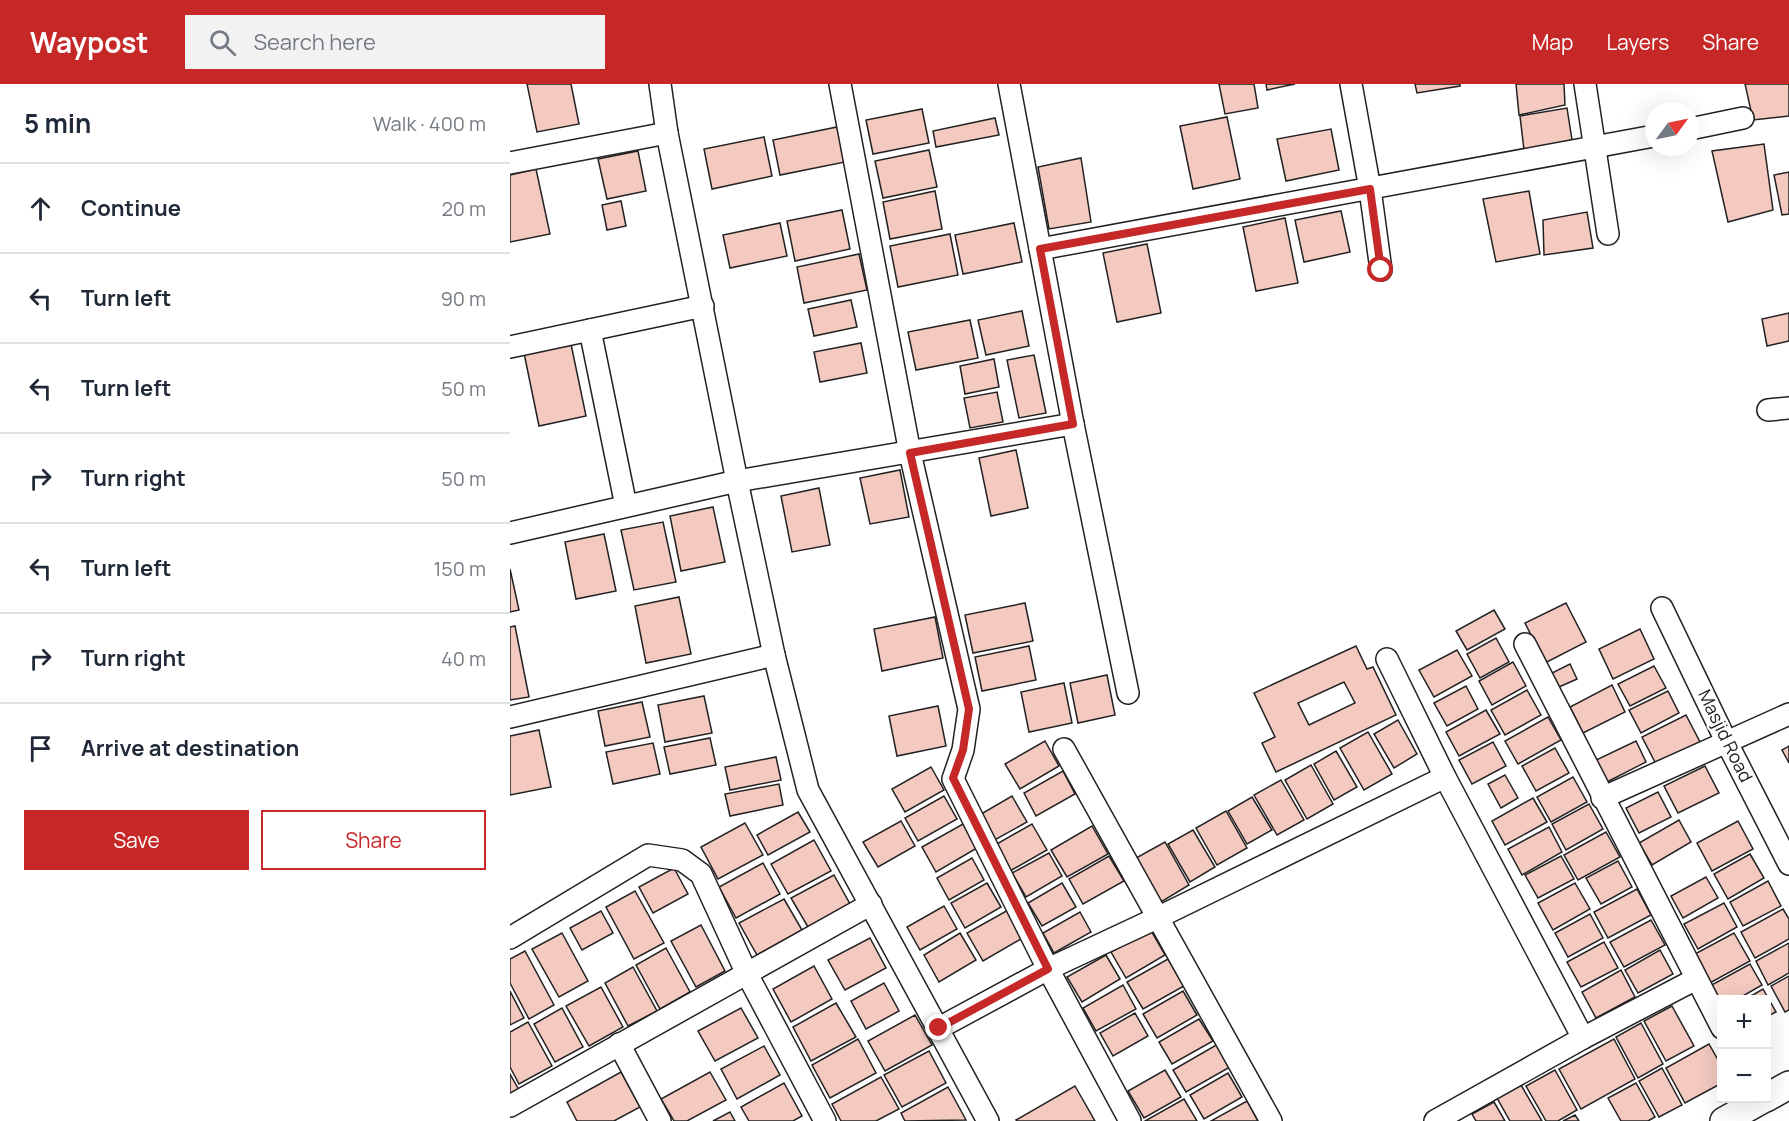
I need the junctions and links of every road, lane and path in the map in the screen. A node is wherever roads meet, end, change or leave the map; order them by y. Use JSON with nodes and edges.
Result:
{"nodes":[{"id":1,"x":660,"y":84,"type":"edge"},
{"id":2,"x":840,"y":84,"type":"edge"},
{"id":3,"x":1009,"y":84,"type":"edge"},
{"id":4,"x":1351,"y":84,"type":"edge"},
{"id":5,"x":1585,"y":84,"type":"edge"},
{"id":6,"x":1743,"y":118,"type":"dead end"},
{"id":7,"x":1699,"y":127,"type":"edge"},
{"id":8,"x":667,"y":133,"type":"junction"},
{"id":9,"x":1645,"y":138,"type":"edge"},
{"id":10,"x":1595,"y":148,"type":"junction"},
{"id":11,"x":510,"y":163,"type":"edge"},
{"id":12,"x":1370,"y":189,"type":"junction"},
{"id":13,"x":1608,"y":234,"type":"dead end"},
{"id":14,"x":1040,"y":249,"type":"junction"},
{"id":15,"x":1381,"y":270,"type":"dead end"},
{"id":16,"x":703,"y":306,"type":"junction"},
{"id":17,"x":590,"y":330,"type":"junction"},
{"id":18,"x":510,"y":347,"type":"edge"},
{"id":19,"x":1789,"y":408,"type":"edge"},
{"id":20,"x":1768,"y":411,"type":"dead end"},
{"id":21,"x":1073,"y":424,"type":"junction"},
{"id":22,"x":910,"y":453,"type":"junction"},
{"id":23,"x":737,"y":481,"type":"junction"},
{"id":24,"x":626,"y":506,"type":"junction"},
{"id":25,"x":510,"y":532,"type":"edge"},
{"id":26,"x":1662,"y":608,"type":"dead end"},
{"id":27,"x":1525,"y":644,"type":"dead end"},
{"id":28,"x":774,"y":655,"type":"junction"},
{"id":29,"x":1388,"y":659,"type":"dead end"},
{"id":30,"x":1128,"y":693,"type":"dead end"},
{"id":31,"x":1789,"y":714,"type":"edge"},
{"id":32,"x":510,"y":717,"type":"edge"},
{"id":33,"x":1726,"y":741,"type":"junction"},
{"id":34,"x":1064,"y":749,"type":"dead end"},
{"id":35,"x":1445,"y":777,"type":"junction"},
{"id":36,"x":1602,"y":798,"type":"junction"},
{"id":37,"x":1789,"y":864,"type":"edge"},
{"id":38,"x":871,"y":904,"type":"junction"},
{"id":39,"x":1157,"y":918,"type":"junction"},
{"id":40,"x":510,"y":938,"type":"edge"},
{"id":41,"x":1048,"y":969,"type":"junction"},
{"id":42,"x":747,"y":974,"type":"junction"},
{"id":43,"x":1696,"y":979,"type":"junction"},
{"id":44,"x":1717,"y":1019,"type":"edge"},
{"id":45,"x":939,"y":1028,"type":"junction"},
{"id":46,"x":1583,"y":1038,"type":"junction"},
{"id":47,"x":619,"y":1044,"type":"junction"},
{"id":48,"x":1789,"y":1085,"type":"edge"},
{"id":49,"x":1771,"y":1094,"type":"edge"},
{"id":50,"x":1755,"y":1103,"type":"edge"},
{"id":51,"x":510,"y":1106,"type":"edge"},
{"id":52,"x":660,"y":1121,"type":"edge"},
{"id":53,"x":825,"y":1121,"type":"edge"},
{"id":54,"x":988,"y":1121,"type":"edge"},
{"id":55,"x":1130,"y":1121,"type":"edge"},
{"id":56,"x":1271,"y":1121,"type":"edge"},
{"id":57,"x":1435,"y":1121,"type":"edge"},
{"id":58,"x":1724,"y":1121,"type":"edge"}],
"edges":[{"from":1,"to":8,"type":"street"},
{"from":2,"to":22,"type":"street"},
{"from":3,"to":14,"type":"street"},
{"from":4,"to":12,"type":"street"},
{"from":5,"to":10,"type":"street"},
{"from":6,"to":7,"type":"street"},
{"from":8,"to":11,"type":"street"},
{"from":8,"to":16,"type":"street"},
{"from":9,"to":10,"type":"street"},
{"from":10,"to":12,"type":"street"},
{"from":10,"to":13,"type":"street"},
{"from":12,"to":14,"type":"street"},
{"from":12,"to":15,"type":"street"},
{"from":14,"to":21,"type":"street"},
{"from":16,"to":17,"type":"street"},
{"from":16,"to":23,"type":"street"},
{"from":17,"to":18,"type":"street"},
{"from":17,"to":24,"type":"street"},
{"from":19,"to":20,"type":"street"},
{"from":21,"to":22,"type":"street"},
{"from":21,"to":30,"type":"street"},
{"from":22,"to":23,"type":"street"},
{"from":22,"to":41,"type":"street"},
{"from":23,"to":24,"type":"street"},
{"from":23,"to":28,"type":"street"},
{"from":24,"to":25,"type":"street"},
{"from":26,"to":33,"type":"street","name":"Masjid Road"},
{"from":27,"to":36,"type":"street"},
{"from":28,"to":32,"type":"street"},
{"from":28,"to":38,"type":"street"},
{"from":29,"to":35,"type":"street"},
{"from":31,"to":33,"type":"street"},
{"from":33,"to":36,"type":"street"},
{"from":33,"to":37,"type":"street","name":"Masjid Road"},
{"from":34,"to":39,"type":"street"},
{"from":35,"to":39,"type":"street"},
{"from":35,"to":46,"type":"street"},
{"from":36,"to":43,"type":"street"},
{"from":38,"to":42,"type":"street"},
{"from":38,"to":45,"type":"street"},
{"from":39,"to":41,"type":"street"},
{"from":39,"to":56,"type":"street"},
{"from":40,"to":42,"type":"street"},
{"from":41,"to":45,"type":"street"},
{"from":41,"to":55,"type":"street"},
{"from":42,"to":47,"type":"street"},
{"from":42,"to":53,"type":"street"},
{"from":43,"to":44,"type":"street"},
{"from":43,"to":46,"type":"street"},
{"from":45,"to":54,"type":"street"},
{"from":46,"to":57,"type":"street"},
{"from":47,"to":51,"type":"street"},
{"from":47,"to":52,"type":"street"},
{"from":48,"to":49,"type":"street"},
{"from":50,"to":58,"type":"street"}]}
